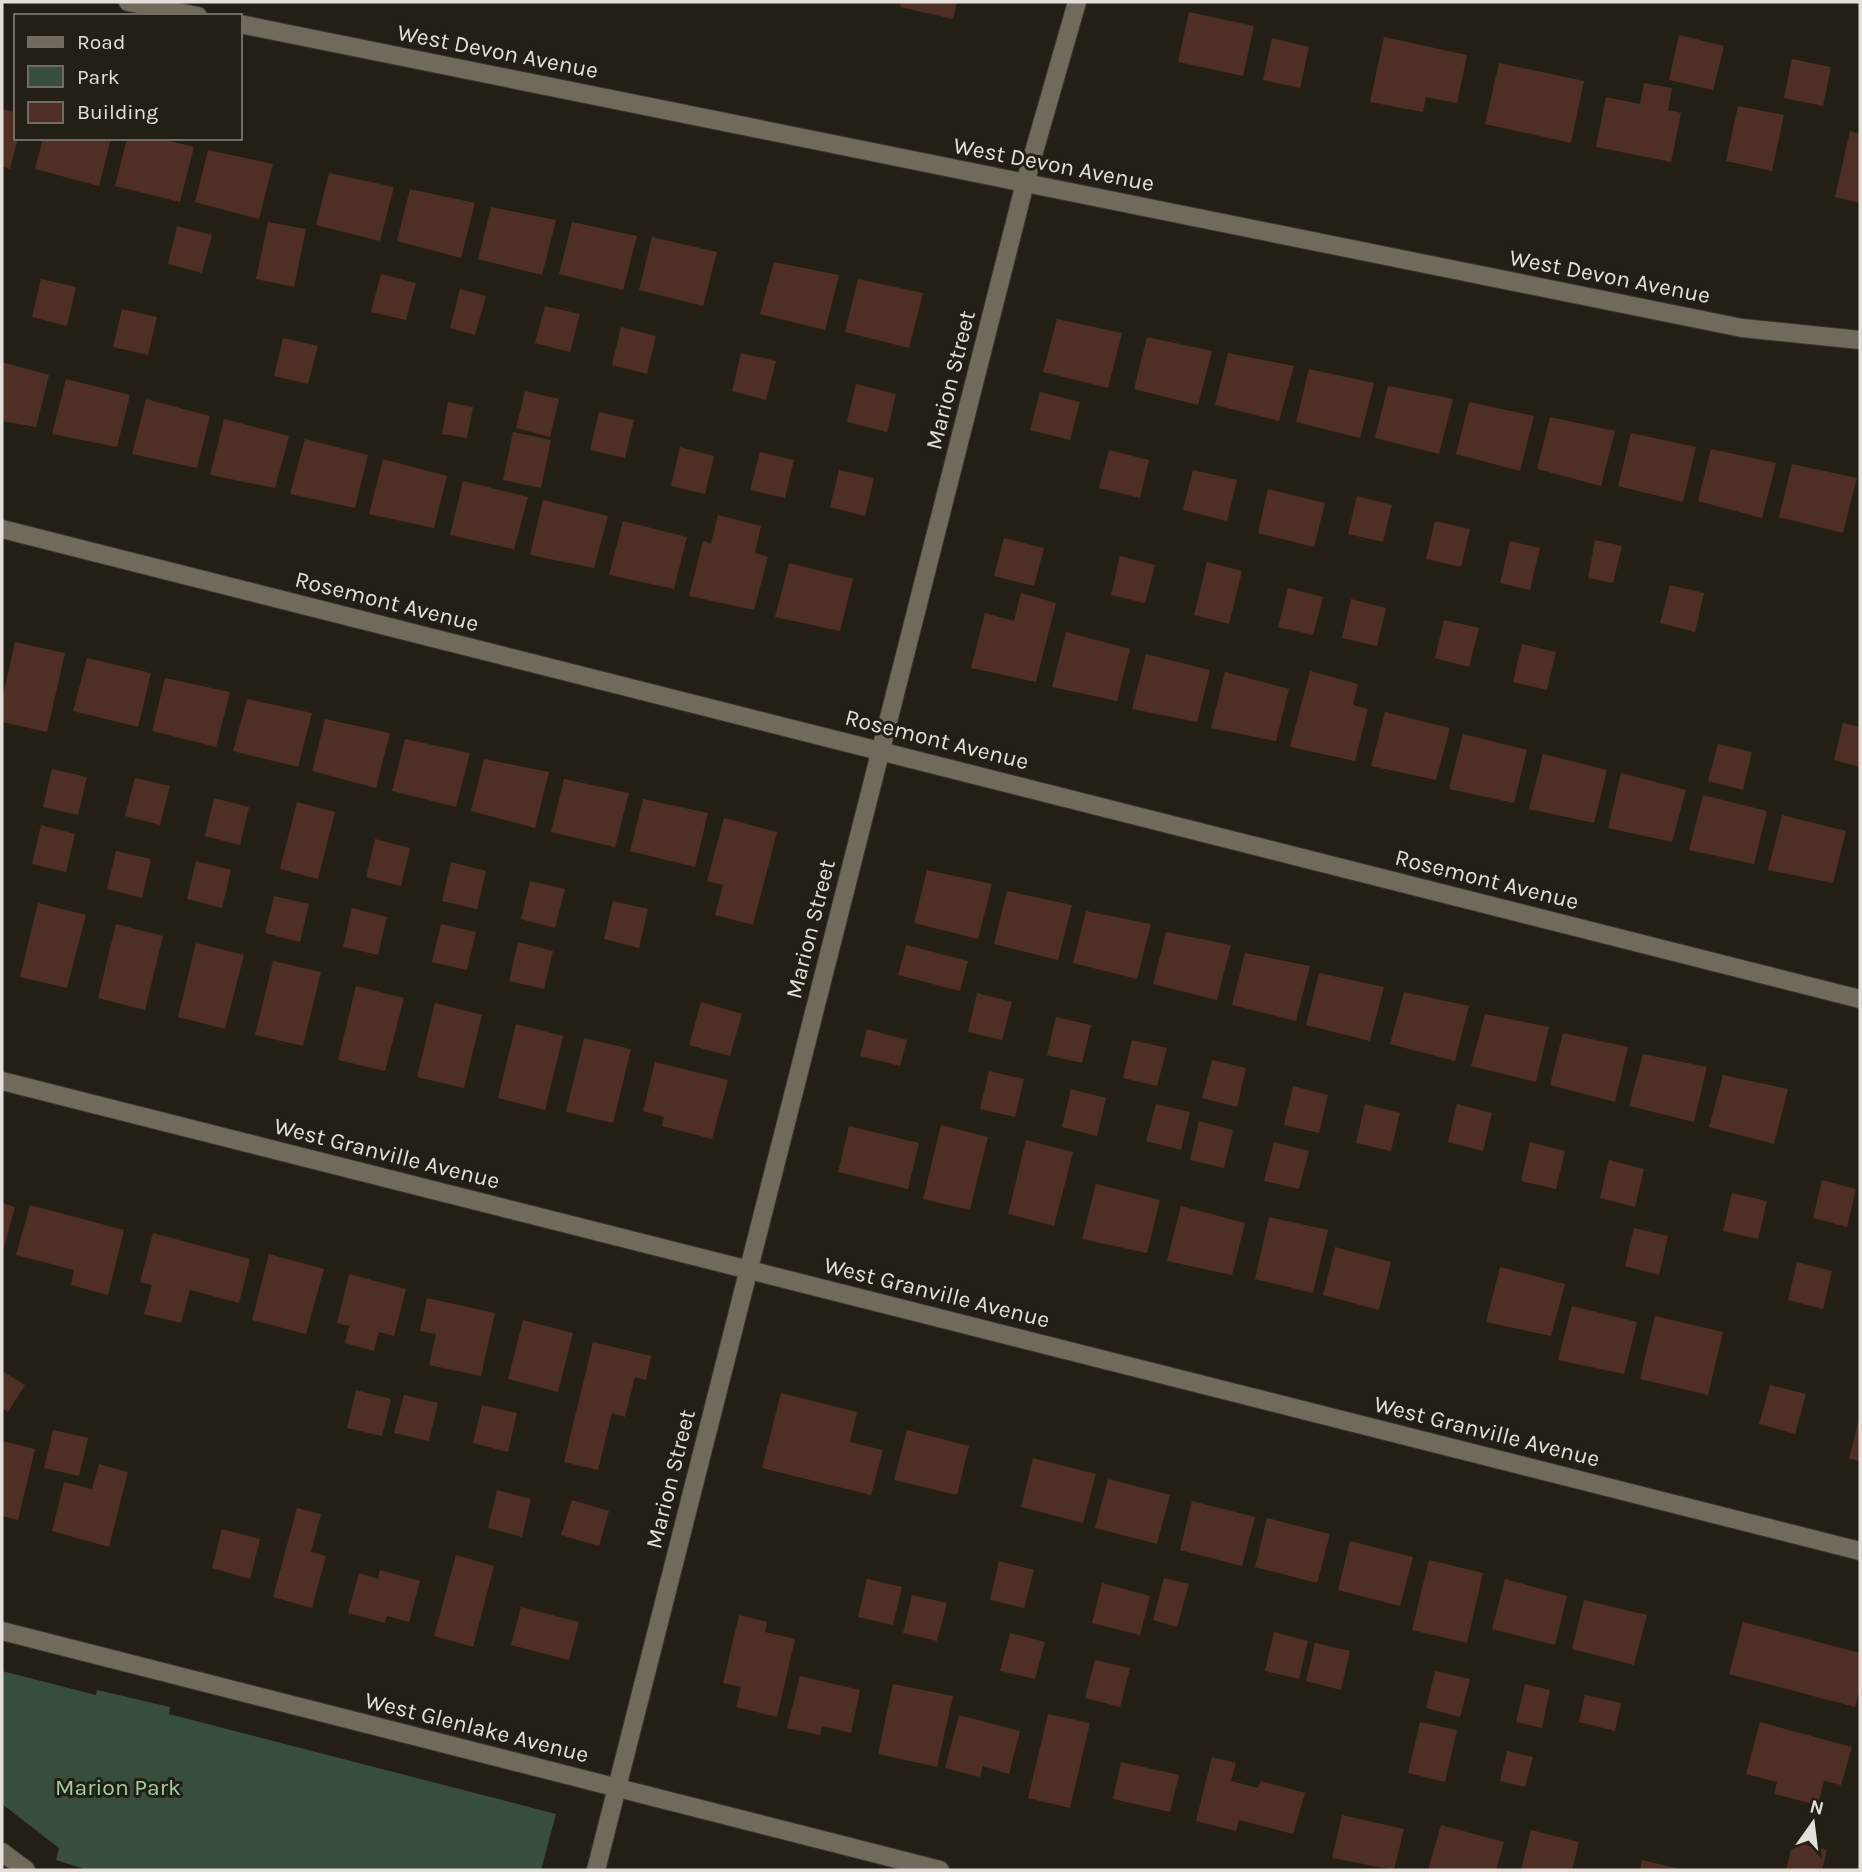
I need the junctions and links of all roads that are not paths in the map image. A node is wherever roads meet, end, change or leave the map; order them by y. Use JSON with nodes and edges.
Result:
{"nodes":[{"id":1,"x":128,"y":2,"type":"edge"},
{"id":2,"x":1077,"y":2,"type":"edge"},
{"id":3,"x":188,"y":14,"type":"edge"},
{"id":4,"x":242,"y":24,"type":"edge"},
{"id":5,"x":1026,"y":183,"type":"junction"},
{"id":6,"x":1860,"y":340,"type":"edge"},
{"id":7,"x":2,"y":528,"type":"edge"},
{"id":8,"x":881,"y":750,"type":"junction"},
{"id":9,"x":1860,"y":999,"type":"edge"},
{"id":10,"x":2,"y":1081,"type":"edge"},
{"id":11,"x":748,"y":1269,"type":"junction"},
{"id":12,"x":1860,"y":1551,"type":"edge"},
{"id":13,"x":2,"y":1631,"type":"edge"},
{"id":14,"x":616,"y":1788,"type":"junction"},
{"id":15,"x":2,"y":1852,"type":"edge"},
{"id":16,"x":26,"y":1870,"type":"edge"},
{"id":17,"x":596,"y":1870,"type":"edge"},
{"id":18,"x":940,"y":1870,"type":"edge"}],
"edges":[{"from":1,"to":3,"type":"street"},
{"from":2,"to":5,"type":"street","name":"Marion Street"},
{"from":4,"to":5,"type":"street","name":"West Devon Avenue"},
{"from":5,"to":6,"type":"street","name":"West Devon Avenue"},
{"from":5,"to":8,"type":"street","name":"Marion Street"},
{"from":7,"to":8,"type":"street","name":"Rosemont Avenue"},
{"from":8,"to":9,"type":"street","name":"Rosemont Avenue"},
{"from":8,"to":11,"type":"street","name":"Marion Street"},
{"from":10,"to":11,"type":"street","name":"West Granville Avenue"},
{"from":11,"to":12,"type":"street","name":"West Granville Avenue"},
{"from":11,"to":14,"type":"street","name":"Marion Street"},
{"from":13,"to":14,"type":"street","name":"West Glenlake Avenue"},
{"from":14,"to":17,"type":"street","name":"Marion Street"},
{"from":14,"to":18,"type":"street","name":"West Glenlake Avenue"},
{"from":15,"to":16,"type":"street"}]}
